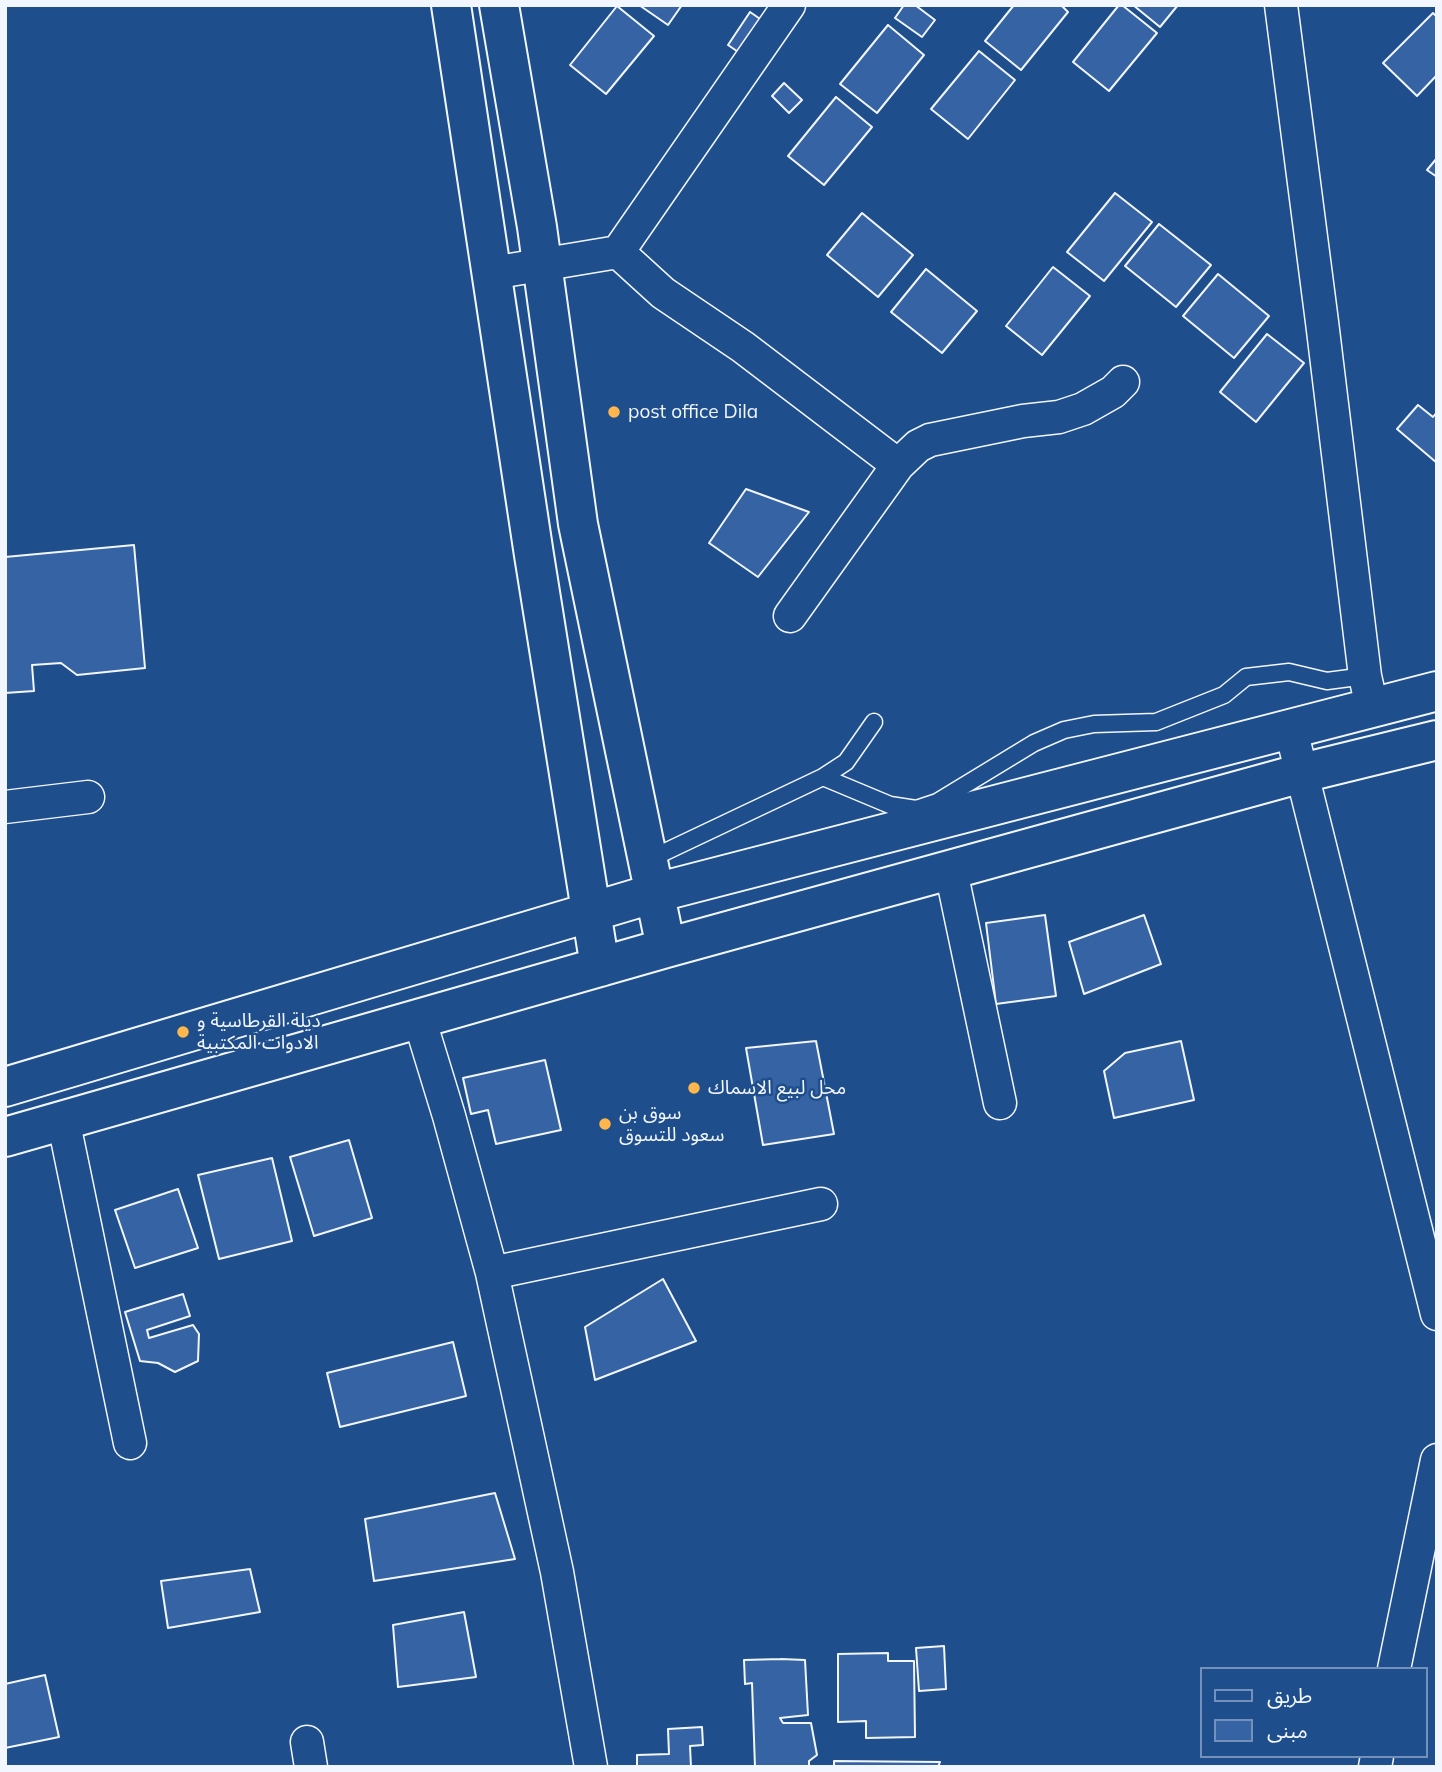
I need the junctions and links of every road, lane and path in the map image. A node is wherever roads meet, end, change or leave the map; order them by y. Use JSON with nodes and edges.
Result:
{"nodes":[{"id":1,"x":451,"y":5,"type":"edge"},
{"id":2,"x":499,"y":5,"type":"edge"},
{"id":3,"x":789,"y":5,"type":"edge"},
{"id":4,"x":1280,"y":5,"type":"edge"},
{"id":5,"x":618,"y":252,"type":"junction"},
{"id":6,"x":542,"y":266,"type":"junction"},
{"id":7,"x":492,"y":274,"type":"junction"},
{"id":8,"x":1123,"y":382,"type":"dead end"},
{"id":9,"x":898,"y":466,"type":"junction"},
{"id":10,"x":790,"y":616,"type":"dead end"},
{"id":11,"x":1437,"y":691,"type":"edge"},
{"id":12,"x":1368,"y":692,"type":"junction"},
{"id":13,"x":874,"y":722,"type":"dead end"},
{"id":14,"x":1291,"y":730,"type":"junction"},
{"id":15,"x":1437,"y":740,"type":"edge"},
{"id":16,"x":1302,"y":773,"type":"junction"},
{"id":17,"x":822,"y":777,"type":"junction"},
{"id":18,"x":88,"y":797,"type":"dead end"},
{"id":19,"x":5,"y":807,"type":"edge"},
{"id":20,"x":951,"y":871,"type":"junction"},
{"id":21,"x":651,"y":876,"type":"junction"},
{"id":22,"x":592,"y":911,"type":"junction"},
{"id":23,"x":666,"y":948,"type":"junction"},
{"id":24,"x":600,"y":967,"type":"junction"},
{"id":25,"x":419,"y":1018,"type":"junction"},
{"id":26,"x":5,"y":1087,"type":"edge"},
{"id":27,"x":1000,"y":1103,"type":"dead end"},
{"id":28,"x":63,"y":1119,"type":"junction"},
{"id":29,"x":5,"y":1136,"type":"edge"},
{"id":30,"x":821,"y":1204,"type":"dead end"},
{"id":31,"x":492,"y":1273,"type":"junction"},
{"id":32,"x":1437,"y":1314,"type":"edge"},
{"id":33,"x":130,"y":1443,"type":"dead end"},
{"id":34,"x":1437,"y":1460,"type":"edge"},
{"id":35,"x":1394,"y":1667,"type":"edge"},
{"id":36,"x":591,"y":1767,"type":"edge"}],
"edges":[{"from":1,"to":7,"type":"main road"},
{"from":2,"to":6,"type":"main road"},
{"from":3,"to":5,"type":"street"},
{"from":4,"to":12,"type":"street"},
{"from":5,"to":6,"type":"street"},
{"from":5,"to":9,"type":"street"},
{"from":6,"to":7,"type":"street"},
{"from":6,"to":21,"type":"main road"},
{"from":7,"to":22,"type":"main road"},
{"from":8,"to":9,"type":"street"},
{"from":9,"to":10,"type":"street"},
{"from":11,"to":12,"type":"main road"},
{"from":12,"to":14,"type":"main road"},
{"from":12,"to":17,"type":"lane"},
{"from":13,"to":17,"type":"lane"},
{"from":14,"to":16,"type":"street"},
{"from":14,"to":21,"type":"main road"},
{"from":15,"to":16,"type":"main road"},
{"from":16,"to":20,"type":"main road"},
{"from":16,"to":32,"type":"street"},
{"from":17,"to":21,"type":"lane"},
{"from":18,"to":19,"type":"street"},
{"from":20,"to":23,"type":"main road"},
{"from":20,"to":27,"type":"street"},
{"from":21,"to":22,"type":"main road"},
{"from":21,"to":23,"type":"main road"},
{"from":22,"to":24,"type":"main road"},
{"from":22,"to":26,"type":"main road"},
{"from":23,"to":24,"type":"main road"},
{"from":24,"to":25,"type":"main road"},
{"from":25,"to":28,"type":"main road"},
{"from":25,"to":31,"type":"street"},
{"from":28,"to":29,"type":"main road"},
{"from":28,"to":33,"type":"street"},
{"from":30,"to":31,"type":"street"},
{"from":31,"to":36,"type":"street"},
{"from":34,"to":35,"type":"street"}]}
